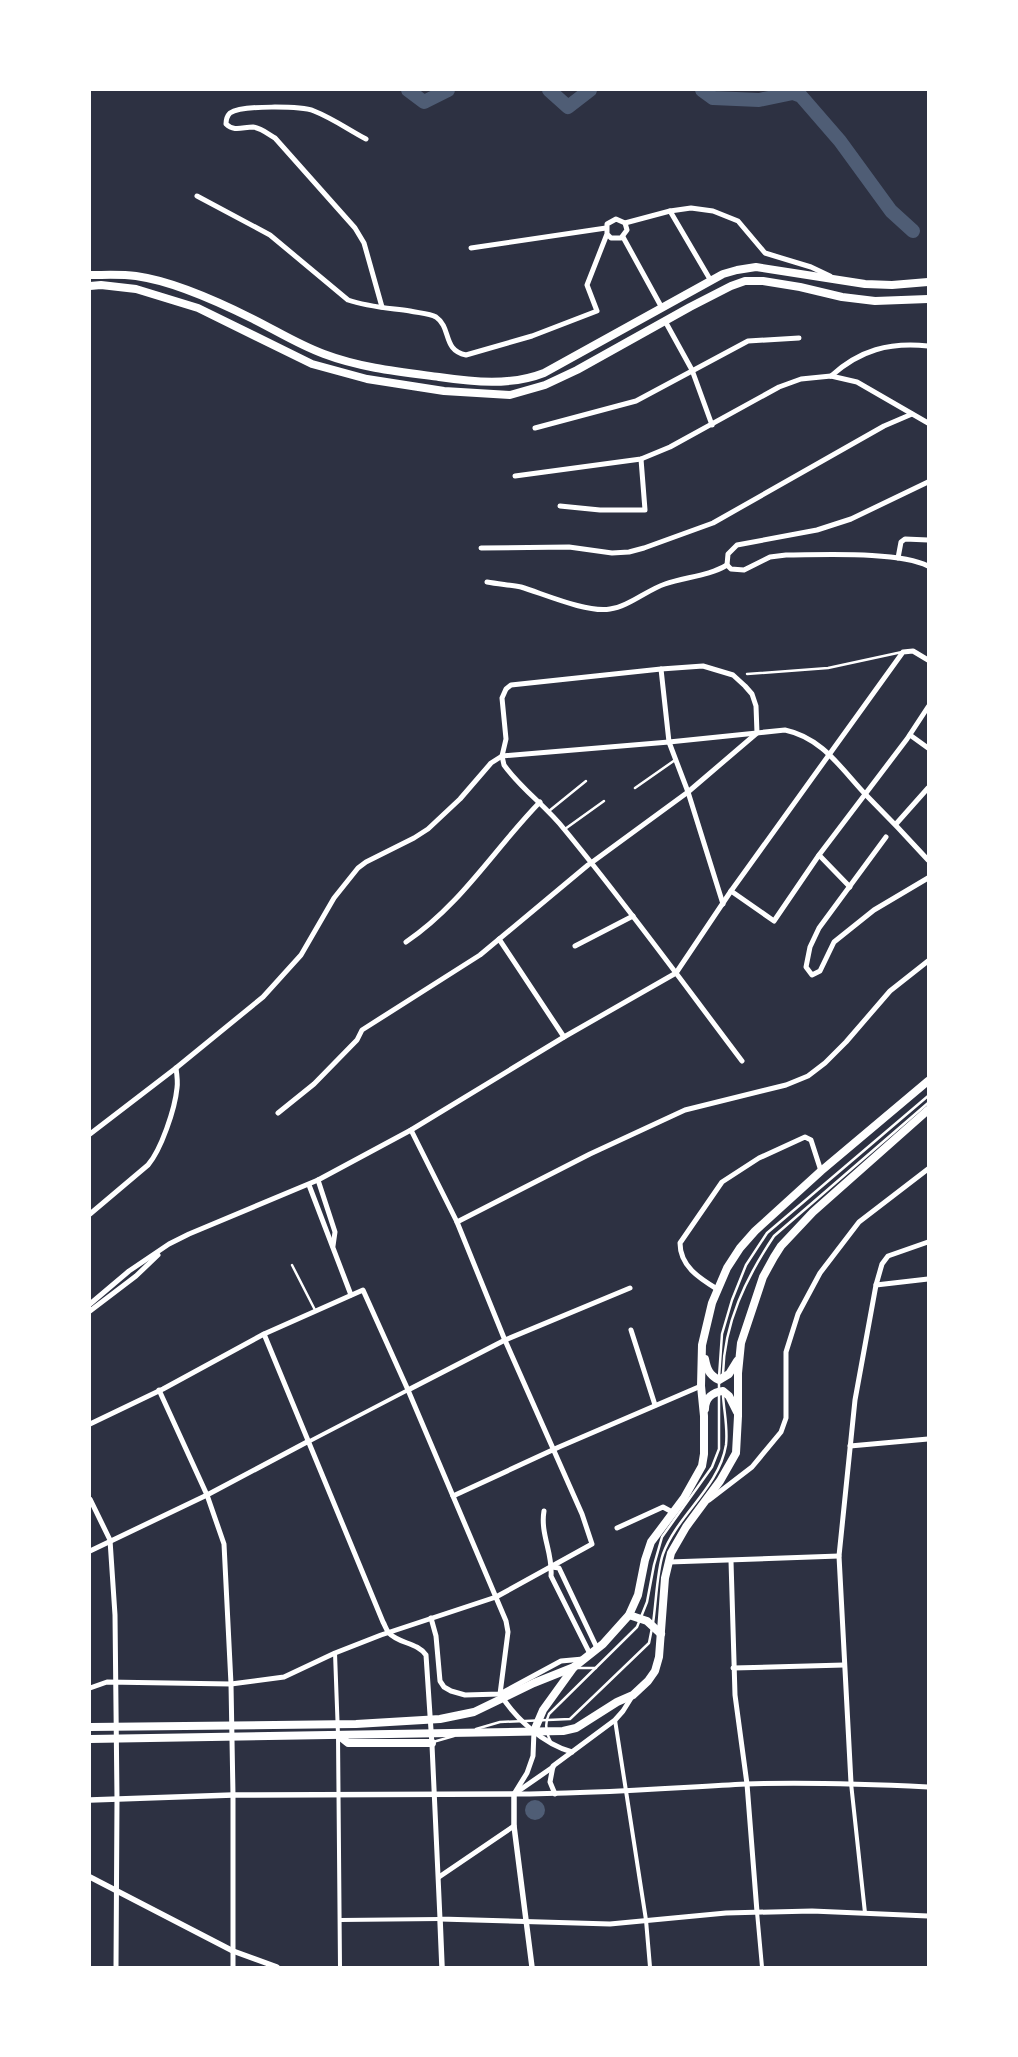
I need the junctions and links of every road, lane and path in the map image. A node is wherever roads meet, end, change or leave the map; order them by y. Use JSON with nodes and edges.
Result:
{"nodes":[{"id":1,"x":366,"y":140,"type":"dead end"},
{"id":2,"x":197,"y":196,"type":"dead end"},
{"id":3,"x":670,"y":211,"type":"junction"},
{"id":4,"x":625,"y":223,"type":"junction"},
{"id":5,"x":606,"y":231,"type":"junction"},
{"id":6,"x":623,"y":237,"type":"junction"},
{"id":7,"x":471,"y":248,"type":"dead end"},
{"id":8,"x":90,"y":274,"type":"edge"},
{"id":9,"x":835,"y":279,"type":"junction"},
{"id":10,"x":711,"y":281,"type":"junction"},
{"id":11,"x":928,"y":282,"type":"edge"},
{"id":12,"x":90,"y":286,"type":"edge"},
{"id":13,"x":928,"y":298,"type":"edge"},
{"id":14,"x":382,"y":307,"type":"junction"},
{"id":15,"x":662,"y":308,"type":"junction"},
{"id":16,"x":665,"y":321,"type":"junction"},
{"id":17,"x":272,"y":329,"type":"junction"},
{"id":18,"x":799,"y":338,"type":"dead end"},
{"id":19,"x":269,"y":341,"type":"junction"},
{"id":20,"x":928,"y":346,"type":"edge"},
{"id":21,"x":692,"y":370,"type":"junction"},
{"id":22,"x":831,"y":376,"type":"junction"},
{"id":23,"x":912,"y":414,"type":"junction"},
{"id":24,"x":928,"y":423,"type":"edge"},
{"id":25,"x":712,"y":425,"type":"junction"},
{"id":26,"x":535,"y":428,"type":"dead end"},
{"id":27,"x":641,"y":459,"type":"junction"},
{"id":28,"x":515,"y":476,"type":"dead end"},
{"id":29,"x":928,"y":482,"type":"edge"},
{"id":30,"x":560,"y":506,"type":"dead end"},
{"id":31,"x":928,"y":540,"type":"edge"},
{"id":32,"x":481,"y":548,"type":"dead end"},
{"id":33,"x":898,"y":558,"type":"junction"},
{"id":34,"x":727,"y":565,"type":"junction"},
{"id":35,"x":928,"y":566,"type":"edge"},
{"id":36,"x":487,"y":582,"type":"dead end"},
{"id":37,"x":903,"y":652,"type":"junction"},
{"id":38,"x":928,"y":660,"type":"edge"},
{"id":39,"x":661,"y":669,"type":"junction"},
{"id":40,"x":747,"y":674,"type":"dead end"},
{"id":41,"x":928,"y":706,"type":"edge"},
{"id":42,"x":757,"y":733,"type":"junction"},
{"id":43,"x":910,"y":735,"type":"junction"},
{"id":44,"x":669,"y":742,"type":"junction"},
{"id":45,"x":928,"y":748,"type":"edge"},
{"id":46,"x":830,"y":754,"type":"junction"},
{"id":47,"x":502,"y":756,"type":"junction"},
{"id":48,"x":676,"y":759,"type":"junction"},
{"id":49,"x":586,"y":781,"type":"dead end"},
{"id":50,"x":635,"y":788,"type":"dead end"},
{"id":51,"x":928,"y":788,"type":"edge"},
{"id":52,"x":688,"y":792,"type":"junction"},
{"id":53,"x":866,"y":794,"type":"junction"},
{"id":54,"x":604,"y":801,"type":"dead end"},
{"id":55,"x":540,"y":802,"type":"junction"},
{"id":56,"x":549,"y":811,"type":"junction"},
{"id":57,"x":896,"y":824,"type":"junction"},
{"id":58,"x":565,"y":829,"type":"junction"},
{"id":59,"x":886,"y":837,"type":"dead end"},
{"id":60,"x":819,"y":855,"type":"junction"},
{"id":61,"x":928,"y":860,"type":"edge"},
{"id":62,"x":591,"y":863,"type":"junction"},
{"id":63,"x":928,"y":878,"type":"edge"},
{"id":64,"x":850,"y":888,"type":"junction"},
{"id":65,"x":731,"y":891,"type":"junction"},
{"id":66,"x":723,"y":904,"type":"junction"},
{"id":67,"x":633,"y":916,"type":"junction"},
{"id":68,"x":499,"y":939,"type":"junction"},
{"id":69,"x":406,"y":942,"type":"dead end"},
{"id":70,"x":574,"y":946,"type":"dead end"},
{"id":71,"x":928,"y":962,"type":"edge"},
{"id":72,"x":676,"y":973,"type":"junction"},
{"id":73,"x":564,"y":1037,"type":"junction"},
{"id":74,"x":742,"y":1061,"type":"dead end"},
{"id":75,"x":176,"y":1068,"type":"junction"},
{"id":76,"x":928,"y":1081,"type":"edge"},
{"id":77,"x":928,"y":1096,"type":"edge"},
{"id":78,"x":928,"y":1102,"type":"edge"},
{"id":79,"x":928,"y":1110,"type":"edge"},
{"id":80,"x":278,"y":1113,"type":"dead end"},
{"id":81,"x":410,"y":1130,"type":"junction"},
{"id":82,"x":90,"y":1134,"type":"edge"},
{"id":83,"x":928,"y":1169,"type":"edge"},
{"id":84,"x":821,"y":1171,"type":"junction"},
{"id":85,"x":318,"y":1180,"type":"junction"},
{"id":86,"x":309,"y":1185,"type":"junction"},
{"id":87,"x":90,"y":1214,"type":"edge"},
{"id":88,"x":457,"y":1222,"type":"junction"},
{"id":89,"x":928,"y":1242,"type":"edge"},
{"id":90,"x":169,"y":1244,"type":"junction"},
{"id":91,"x":333,"y":1247,"type":"junction"},
{"id":92,"x":292,"y":1265,"type":"dead end"},
{"id":93,"x":928,"y":1280,"type":"edge"},
{"id":94,"x":876,"y":1285,"type":"junction"},
{"id":95,"x":630,"y":1288,"type":"dead end"},
{"id":96,"x":717,"y":1289,"type":"junction"},
{"id":97,"x":351,"y":1295,"type":"junction"},
{"id":98,"x":90,"y":1304,"type":"edge"},
{"id":99,"x":90,"y":1311,"type":"edge"},
{"id":100,"x":316,"y":1311,"type":"junction"},
{"id":101,"x":631,"y":1330,"type":"dead end"},
{"id":102,"x":264,"y":1334,"type":"junction"},
{"id":103,"x":505,"y":1340,"type":"junction"},
{"id":104,"x":702,"y":1345,"type":"junction"},
{"id":105,"x":739,"y":1357,"type":"junction"},
{"id":106,"x":721,"y":1379,"type":"junction"},
{"id":107,"x":701,"y":1386,"type":"junction"},
{"id":108,"x":159,"y":1390,"type":"junction"},
{"id":109,"x":408,"y":1390,"type":"junction"},
{"id":110,"x":721,"y":1392,"type":"junction"},
{"id":111,"x":655,"y":1405,"type":"junction"},
{"id":112,"x":704,"y":1416,"type":"junction"},
{"id":113,"x":738,"y":1416,"type":"junction"},
{"id":114,"x":90,"y":1424,"type":"edge"},
{"id":115,"x":928,"y":1439,"type":"edge"},
{"id":116,"x":307,"y":1442,"type":"junction"},
{"id":117,"x":850,"y":1446,"type":"junction"},
{"id":118,"x":554,"y":1449,"type":"junction"},
{"id":119,"x":207,"y":1495,"type":"junction"},
{"id":120,"x":453,"y":1496,"type":"junction"},
{"id":121,"x":90,"y":1499,"type":"edge"},
{"id":122,"x":703,"y":1505,"type":"junction"},
{"id":123,"x":544,"y":1511,"type":"dead end"},
{"id":124,"x":674,"y":1513,"type":"junction"},
{"id":125,"x":617,"y":1528,"type":"dead end"},
{"id":126,"x":110,"y":1540,"type":"junction"},
{"id":127,"x":90,"y":1551,"type":"edge"},
{"id":128,"x":839,"y":1556,"type":"junction"},
{"id":129,"x":731,"y":1561,"type":"junction"},
{"id":130,"x":669,"y":1562,"type":"junction"},
{"id":131,"x":552,"y":1566,"type":"junction"},
{"id":132,"x":496,"y":1597,"type":"junction"},
{"id":133,"x":629,"y":1615,"type":"junction"},
{"id":134,"x":431,"y":1618,"type":"junction"},
{"id":135,"x":641,"y":1618,"type":"junction"},
{"id":136,"x":653,"y":1624,"type":"junction"},
{"id":137,"x":404,"y":1627,"type":"junction"},
{"id":138,"x":388,"y":1633,"type":"junction"},
{"id":139,"x":661,"y":1634,"type":"junction"},
{"id":140,"x":408,"y":1644,"type":"junction"},
{"id":141,"x":597,"y":1648,"type":"junction"},
{"id":142,"x":335,"y":1654,"type":"junction"},
{"id":143,"x":587,"y":1656,"type":"junction"},
{"id":144,"x":844,"y":1665,"type":"junction"},
{"id":145,"x":574,"y":1667,"type":"junction"},
{"id":146,"x":596,"y":1668,"type":"junction"},
{"id":147,"x":733,"y":1668,"type":"junction"},
{"id":148,"x":115,"y":1682,"type":"junction"},
{"id":149,"x":231,"y":1684,"type":"junction"},
{"id":150,"x":90,"y":1688,"type":"edge"},
{"id":151,"x":500,"y":1694,"type":"junction"},
{"id":152,"x":633,"y":1695,"type":"junction"},
{"id":153,"x":542,"y":1720,"type":"junction"},
{"id":154,"x":615,"y":1720,"type":"junction"},
{"id":155,"x":524,"y":1721,"type":"junction"},
{"id":156,"x":232,"y":1725,"type":"junction"},
{"id":157,"x":338,"y":1725,"type":"junction"},
{"id":158,"x":90,"y":1727,"type":"edge"},
{"id":159,"x":534,"y":1731,"type":"junction"},
{"id":160,"x":338,"y":1735,"type":"junction"},
{"id":161,"x":232,"y":1736,"type":"junction"},
{"id":162,"x":90,"y":1739,"type":"edge"},
{"id":163,"x":432,"y":1743,"type":"junction"},
{"id":164,"x":556,"y":1746,"type":"junction"},
{"id":165,"x":572,"y":1752,"type":"junction"},
{"id":166,"x":553,"y":1766,"type":"junction"},
{"id":167,"x":851,"y":1783,"type":"junction"},
{"id":168,"x":747,"y":1784,"type":"junction"},
{"id":169,"x":928,"y":1786,"type":"edge"},
{"id":170,"x":625,"y":1791,"type":"junction"},
{"id":171,"x":434,"y":1794,"type":"junction"},
{"id":172,"x":514,"y":1794,"type":"junction"},
{"id":173,"x":555,"y":1794,"type":"junction"},
{"id":174,"x":233,"y":1795,"type":"junction"},
{"id":175,"x":337,"y":1795,"type":"junction"},
{"id":176,"x":117,"y":1799,"type":"junction"},
{"id":177,"x":90,"y":1800,"type":"edge"},
{"id":178,"x":514,"y":1826,"type":"junction"},
{"id":179,"x":90,"y":1877,"type":"edge"},
{"id":180,"x":439,"y":1877,"type":"junction"},
{"id":181,"x":116,"y":1891,"type":"junction"},
{"id":182,"x":757,"y":1912,"type":"junction"},
{"id":183,"x":865,"y":1912,"type":"junction"},
{"id":184,"x":928,"y":1916,"type":"edge"},
{"id":185,"x":440,"y":1919,"type":"junction"},
{"id":186,"x":340,"y":1920,"type":"junction"},
{"id":187,"x":526,"y":1920,"type":"junction"},
{"id":188,"x":646,"y":1920,"type":"junction"},
{"id":189,"x":233,"y":1951,"type":"junction"},
{"id":190,"x":116,"y":1967,"type":"edge"},
{"id":191,"x":233,"y":1967,"type":"edge"},
{"id":192,"x":277,"y":1967,"type":"edge"},
{"id":193,"x":340,"y":1967,"type":"edge"},
{"id":194,"x":442,"y":1967,"type":"edge"},
{"id":195,"x":532,"y":1967,"type":"edge"},
{"id":196,"x":650,"y":1967,"type":"edge"},
{"id":197,"x":762,"y":1967,"type":"edge"}],
"edges":[{"from":1,"to":14,"type":"street"},
{"from":2,"to":14,"type":"street"},
{"from":3,"to":4,"type":"street"},
{"from":3,"to":9,"type":"street"},
{"from":3,"to":10,"type":"street"},
{"from":4,"to":5,"type":"street"},
{"from":4,"to":6,"type":"street"},
{"from":5,"to":6,"type":"street"},
{"from":5,"to":7,"type":"street"},
{"from":5,"to":14,"type":"street"},
{"from":6,"to":15,"type":"street"},
{"from":8,"to":17,"type":"main road"},
{"from":9,"to":10,"type":"main road"},
{"from":9,"to":11,"type":"main road"},
{"from":10,"to":15,"type":"main road"},
{"from":12,"to":19,"type":"main road"},
{"from":13,"to":16,"type":"main road"},
{"from":15,"to":17,"type":"main road"},
{"from":16,"to":19,"type":"main road"},
{"from":16,"to":21,"type":"street"},
{"from":17,"to":19,"type":"main road"},
{"from":18,"to":21,"type":"street"},
{"from":20,"to":22,"type":"street"},
{"from":21,"to":25,"type":"street"},
{"from":21,"to":26,"type":"street"},
{"from":22,"to":23,"type":"street"},
{"from":22,"to":25,"type":"street"},
{"from":23,"to":24,"type":"street"},
{"from":23,"to":32,"type":"street"},
{"from":25,"to":27,"type":"street"},
{"from":27,"to":28,"type":"street"},
{"from":27,"to":30,"type":"street"},
{"from":29,"to":34,"type":"street"},
{"from":31,"to":33,"type":"street"},
{"from":33,"to":34,"type":"street"},
{"from":33,"to":35,"type":"street"},
{"from":34,"to":36,"type":"street"},
{"from":37,"to":38,"type":"street"},
{"from":37,"to":40,"type":"lane"},
{"from":37,"to":46,"type":"street"},
{"from":39,"to":42,"type":"street"},
{"from":39,"to":44,"type":"street"},
{"from":39,"to":47,"type":"street"},
{"from":41,"to":43,"type":"street"},
{"from":42,"to":44,"type":"street"},
{"from":42,"to":46,"type":"street"},
{"from":42,"to":52,"type":"street"},
{"from":43,"to":45,"type":"street"},
{"from":43,"to":53,"type":"street"},
{"from":44,"to":47,"type":"street"},
{"from":44,"to":48,"type":"street"},
{"from":46,"to":53,"type":"street"},
{"from":46,"to":65,"type":"street"},
{"from":47,"to":55,"type":"street"},
{"from":47,"to":75,"type":"street"},
{"from":48,"to":50,"type":"lane"},
{"from":48,"to":52,"type":"street"},
{"from":49,"to":56,"type":"lane"},
{"from":51,"to":57,"type":"street"},
{"from":52,"to":62,"type":"street"},
{"from":52,"to":66,"type":"street"},
{"from":53,"to":57,"type":"street"},
{"from":53,"to":60,"type":"street"},
{"from":54,"to":58,"type":"lane"},
{"from":55,"to":56,"type":"street"},
{"from":55,"to":69,"type":"street"},
{"from":56,"to":58,"type":"street"},
{"from":57,"to":61,"type":"street"},
{"from":58,"to":62,"type":"street"},
{"from":59,"to":64,"type":"street"},
{"from":60,"to":64,"type":"street"},
{"from":60,"to":65,"type":"street"},
{"from":62,"to":67,"type":"street"},
{"from":62,"to":68,"type":"street"},
{"from":63,"to":64,"type":"street"},
{"from":65,"to":66,"type":"street"},
{"from":66,"to":72,"type":"street"},
{"from":67,"to":70,"type":"street"},
{"from":67,"to":72,"type":"street"},
{"from":68,"to":73,"type":"street"},
{"from":68,"to":80,"type":"street"},
{"from":71,"to":88,"type":"street"},
{"from":72,"to":73,"type":"street"},
{"from":72,"to":74,"type":"street"},
{"from":73,"to":81,"type":"street"},
{"from":75,"to":82,"type":"street"},
{"from":75,"to":87,"type":"street"},
{"from":76,"to":84,"type":"main road"},
{"from":77,"to":106,"type":"lane"},
{"from":78,"to":106,"type":"lane"},
{"from":79,"to":105,"type":"main road"},
{"from":81,"to":85,"type":"street"},
{"from":81,"to":88,"type":"street"},
{"from":83,"to":122,"type":"street"},
{"from":84,"to":96,"type":"main road"},
{"from":84,"to":96,"type":"street"},
{"from":85,"to":86,"type":"street"},
{"from":85,"to":91,"type":"street"},
{"from":86,"to":90,"type":"street"},
{"from":86,"to":91,"type":"street"},
{"from":88,"to":103,"type":"street"},
{"from":89,"to":94,"type":"street"},
{"from":90,"to":98,"type":"street"},
{"from":90,"to":99,"type":"street"},
{"from":91,"to":97,"type":"street"},
{"from":92,"to":100,"type":"lane"},
{"from":93,"to":94,"type":"street"},
{"from":94,"to":117,"type":"street"},
{"from":95,"to":103,"type":"street"},
{"from":96,"to":104,"type":"main road"},
{"from":97,"to":100,"type":"street"},
{"from":97,"to":109,"type":"street"},
{"from":100,"to":102,"type":"street"},
{"from":101,"to":111,"type":"street"},
{"from":102,"to":108,"type":"street"},
{"from":102,"to":116,"type":"street"},
{"from":103,"to":109,"type":"street"},
{"from":103,"to":118,"type":"street"},
{"from":104,"to":106,"type":"main road"},
{"from":104,"to":107,"type":"main road"},
{"from":105,"to":106,"type":"main road"},
{"from":105,"to":113,"type":"main road"},
{"from":106,"to":110,"type":"lane"},
{"from":107,"to":111,"type":"street"},
{"from":107,"to":112,"type":"main road"},
{"from":108,"to":114,"type":"street"},
{"from":108,"to":119,"type":"street"},
{"from":109,"to":116,"type":"street"},
{"from":109,"to":120,"type":"street"},
{"from":110,"to":112,"type":"main road"},
{"from":110,"to":113,"type":"main road"},
{"from":110,"to":135,"type":"lane"},
{"from":110,"to":136,"type":"lane"},
{"from":111,"to":118,"type":"street"},
{"from":112,"to":124,"type":"main road"},
{"from":113,"to":122,"type":"main road"},
{"from":115,"to":117,"type":"street"},
{"from":116,"to":119,"type":"street"},
{"from":116,"to":138,"type":"street"},
{"from":117,"to":128,"type":"street"},
{"from":118,"to":120,"type":"street"},
{"from":118,"to":131,"type":"street"},
{"from":119,"to":126,"type":"street"},
{"from":119,"to":149,"type":"street"},
{"from":120,"to":132,"type":"street"},
{"from":121,"to":126,"type":"street"},
{"from":122,"to":130,"type":"main road"},
{"from":123,"to":131,"type":"street"},
{"from":124,"to":125,"type":"street"},
{"from":124,"to":133,"type":"main road"},
{"from":126,"to":127,"type":"street"},
{"from":126,"to":148,"type":"street"},
{"from":128,"to":129,"type":"street"},
{"from":128,"to":144,"type":"street"},
{"from":129,"to":130,"type":"street"},
{"from":129,"to":147,"type":"street"},
{"from":130,"to":139,"type":"main road"},
{"from":131,"to":132,"type":"street"},
{"from":131,"to":141,"type":"street"},
{"from":131,"to":143,"type":"street"},
{"from":132,"to":134,"type":"street"},
{"from":132,"to":151,"type":"street"},
{"from":133,"to":135,"type":"main road"},
{"from":133,"to":141,"type":"main road"},
{"from":134,"to":137,"type":"street"},
{"from":134,"to":151,"type":"street"},
{"from":135,"to":136,"type":"main road"},
{"from":135,"to":146,"type":"lane"},
{"from":136,"to":139,"type":"main road"},
{"from":136,"to":153,"type":"lane"},
{"from":137,"to":138,"type":"street"},
{"from":137,"to":140,"type":"street"},
{"from":138,"to":140,"type":"street"},
{"from":138,"to":142,"type":"street"},
{"from":139,"to":152,"type":"main road"},
{"from":140,"to":163,"type":"street"},
{"from":141,"to":143,"type":"main road"},
{"from":142,"to":149,"type":"street"},
{"from":142,"to":157,"type":"street"},
{"from":143,"to":145,"type":"main road"},
{"from":143,"to":151,"type":"street"},
{"from":144,"to":147,"type":"street"},
{"from":144,"to":167,"type":"street"},
{"from":145,"to":146,"type":"lane"},
{"from":145,"to":153,"type":"main road"},
{"from":145,"to":157,"type":"main road"},
{"from":146,"to":153,"type":"lane"},
{"from":147,"to":168,"type":"street"},
{"from":148,"to":149,"type":"street"},
{"from":148,"to":150,"type":"street"},
{"from":148,"to":176,"type":"street"},
{"from":149,"to":156,"type":"street"},
{"from":151,"to":155,"type":"street"},
{"from":152,"to":154,"type":"street"},
{"from":152,"to":160,"type":"main road"},
{"from":153,"to":155,"type":"lane"},
{"from":153,"to":159,"type":"main road"},
{"from":153,"to":164,"type":"lane"},
{"from":154,"to":165,"type":"street"},
{"from":154,"to":170,"type":"street"},
{"from":155,"to":159,"type":"street"},
{"from":155,"to":163,"type":"lane"},
{"from":156,"to":157,"type":"main road"},
{"from":156,"to":158,"type":"main road"},
{"from":156,"to":161,"type":"street"},
{"from":157,"to":160,"type":"street"},
{"from":159,"to":164,"type":"street"},
{"from":159,"to":172,"type":"street"},
{"from":160,"to":161,"type":"main road"},
{"from":160,"to":163,"type":"main road"},
{"from":160,"to":175,"type":"street"},
{"from":161,"to":162,"type":"main road"},
{"from":161,"to":174,"type":"street"},
{"from":163,"to":171,"type":"street"},
{"from":164,"to":165,"type":"street"},
{"from":165,"to":166,"type":"street"},
{"from":166,"to":172,"type":"street"},
{"from":166,"to":173,"type":"street"},
{"from":167,"to":168,"type":"street"},
{"from":167,"to":169,"type":"street"},
{"from":167,"to":183,"type":"street"},
{"from":168,"to":170,"type":"street"},
{"from":168,"to":182,"type":"street"},
{"from":170,"to":173,"type":"street"},
{"from":170,"to":188,"type":"street"},
{"from":171,"to":172,"type":"street"},
{"from":171,"to":175,"type":"street"},
{"from":171,"to":180,"type":"street"},
{"from":172,"to":173,"type":"street"},
{"from":172,"to":178,"type":"street"},
{"from":174,"to":175,"type":"street"},
{"from":174,"to":176,"type":"street"},
{"from":174,"to":189,"type":"street"},
{"from":175,"to":186,"type":"street"},
{"from":176,"to":177,"type":"street"},
{"from":176,"to":181,"type":"street"},
{"from":178,"to":180,"type":"street"},
{"from":178,"to":187,"type":"street"},
{"from":179,"to":181,"type":"street"},
{"from":180,"to":185,"type":"street"},
{"from":181,"to":189,"type":"street"},
{"from":181,"to":190,"type":"street"},
{"from":182,"to":183,"type":"street"},
{"from":182,"to":188,"type":"street"},
{"from":182,"to":197,"type":"street"},
{"from":183,"to":184,"type":"street"},
{"from":185,"to":186,"type":"street"},
{"from":185,"to":187,"type":"street"},
{"from":185,"to":194,"type":"street"},
{"from":186,"to":193,"type":"street"},
{"from":187,"to":188,"type":"street"},
{"from":187,"to":195,"type":"street"},
{"from":188,"to":196,"type":"street"},
{"from":189,"to":191,"type":"street"},
{"from":189,"to":192,"type":"street"}]}
